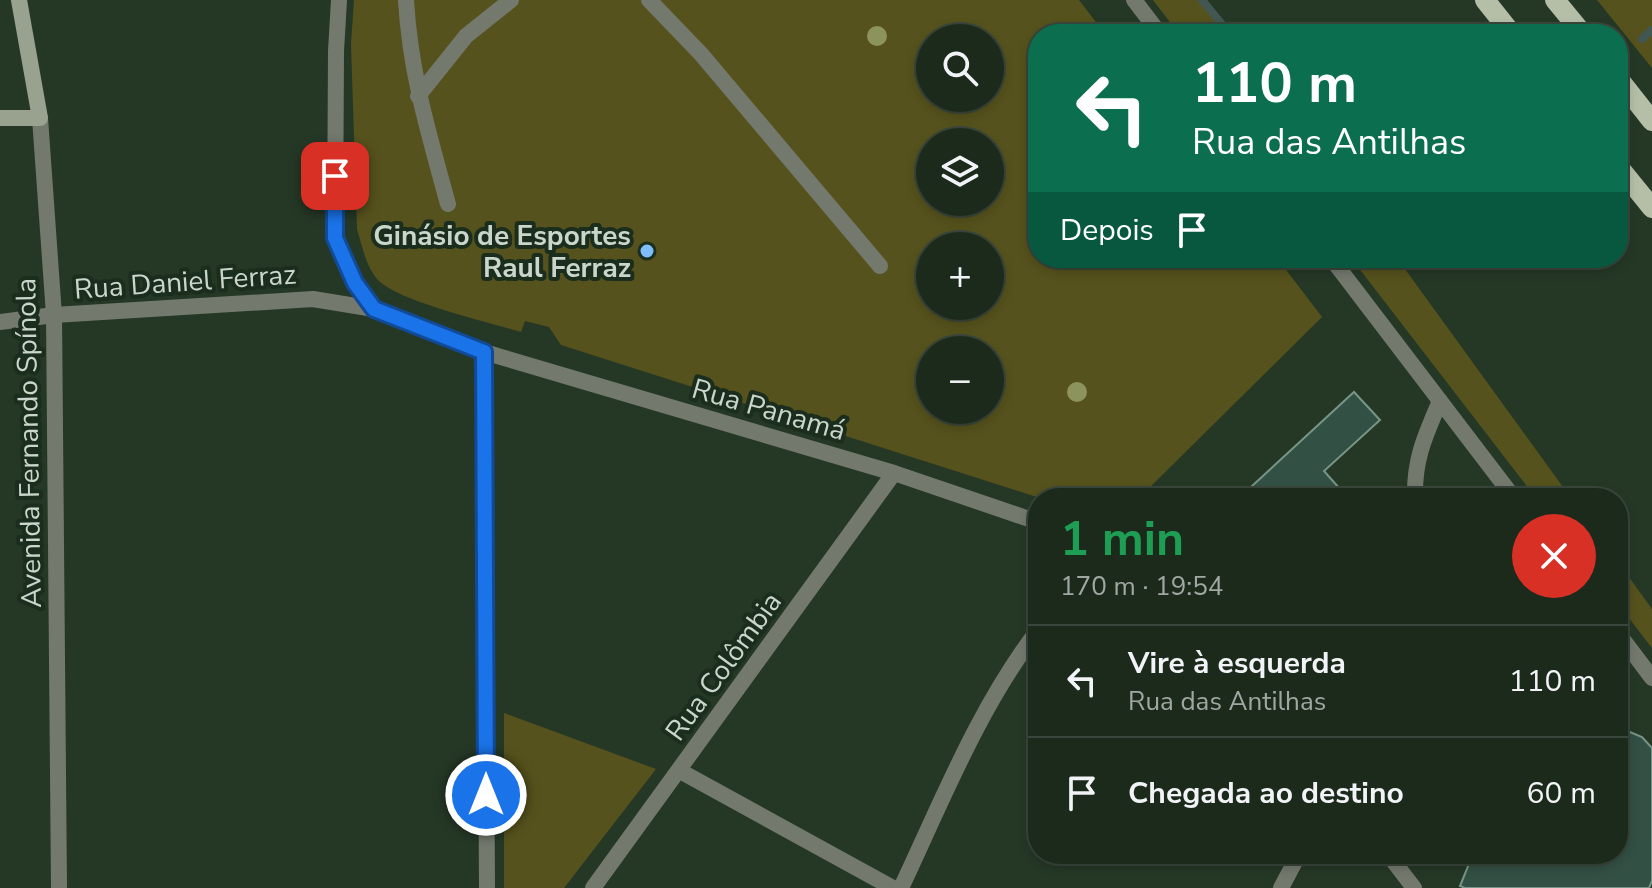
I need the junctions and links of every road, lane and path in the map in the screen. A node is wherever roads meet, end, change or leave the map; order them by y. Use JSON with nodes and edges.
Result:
{"nodes":[{"id":1,"x":19,"y":0,"type":"edge"},
{"id":2,"x":339,"y":0,"type":"edge"},
{"id":3,"x":406,"y":0,"type":"edge"},
{"id":4,"x":511,"y":0,"type":"edge"},
{"id":5,"x":649,"y":0,"type":"edge"},
{"id":6,"x":1134,"y":0,"type":"edge"},
{"id":7,"x":1485,"y":0,"type":"edge"},
{"id":8,"x":1555,"y":0,"type":"edge"},
{"id":9,"x":1152,"y":24,"type":"edge"},
{"id":10,"x":1504,"y":24,"type":"edge"},
{"id":11,"x":1575,"y":24,"type":"edge"},
{"id":12,"x":1628,"y":91,"type":"edge"},
{"id":13,"x":418,"y":96,"type":"junction"},
{"id":14,"x":0,"y":118,"type":"edge"},
{"id":15,"x":40,"y":118,"type":"junction"},
{"id":16,"x":1652,"y":121,"type":"edge"},
{"id":17,"x":1628,"y":178,"type":"edge"},
{"id":18,"x":448,"y":204,"type":"dead end"},
{"id":19,"x":1652,"y":208,"type":"edge"},
{"id":20,"x":880,"y":266,"type":"dead end"},
{"id":21,"x":1339,"y":268,"type":"edge"},
{"id":22,"x":374,"y":309,"type":"junction"},
{"id":23,"x":54,"y":315,"type":"junction"},
{"id":24,"x":0,"y":322,"type":"edge"},
{"id":25,"x":484,"y":352,"type":"junction"},
{"id":26,"x":1440,"y":401,"type":"junction"},
{"id":27,"x":894,"y":473,"type":"junction"},
{"id":28,"x":1415,"y":488,"type":"edge"},
{"id":29,"x":1506,"y":488,"type":"edge"},
{"id":30,"x":1028,"y":519,"type":"edge"},
{"id":31,"x":1028,"y":643,"type":"edge"},
{"id":32,"x":1628,"y":646,"type":"edge"},
{"id":33,"x":1652,"y":678,"type":"edge"},
{"id":34,"x":680,"y":771,"type":"junction"},
{"id":35,"x":1294,"y":864,"type":"edge"},
{"id":36,"x":1396,"y":864,"type":"edge"},
{"id":37,"x":59,"y":888,"type":"edge"},
{"id":38,"x":487,"y":888,"type":"edge"},
{"id":39,"x":593,"y":888,"type":"edge"},
{"id":40,"x":893,"y":888,"type":"edge"},
{"id":41,"x":901,"y":888,"type":"edge"},
{"id":42,"x":1281,"y":888,"type":"edge"},
{"id":43,"x":1414,"y":888,"type":"edge"}],
"edges":[{"from":1,"to":15,"type":"main road","name":"Avenida Fernando Spínola"},
{"from":2,"to":22,"type":"street"},
{"from":3,"to":13,"type":"street"},
{"from":4,"to":13,"type":"street"},
{"from":5,"to":20,"type":"street"},
{"from":6,"to":9,"type":"street"},
{"from":7,"to":10,"type":"main road"},
{"from":8,"to":11,"type":"main road"},
{"from":12,"to":16,"type":"main road"},
{"from":13,"to":18,"type":"street"},
{"from":14,"to":15,"type":"main road"},
{"from":15,"to":23,"type":"street","name":"Avenida Fernando Spínola"},
{"from":17,"to":19,"type":"main road"},
{"from":21,"to":26,"type":"street"},
{"from":22,"to":23,"type":"street","name":"Rua Daniel Ferraz"},
{"from":22,"to":25,"type":"street","name":"Rua Daniel Ferraz"},
{"from":23,"to":24,"type":"street","name":"Rua Daniel Ferraz"},
{"from":23,"to":37,"type":"street","name":"Avenida Fernando Spínola"},
{"from":25,"to":27,"type":"street","name":"Rua Panamá"},
{"from":25,"to":38,"type":"street"},
{"from":26,"to":28,"type":"street"},
{"from":26,"to":29,"type":"street"},
{"from":27,"to":30,"type":"street","name":"Rua Panamá"},
{"from":27,"to":34,"type":"street","name":"Rua Colômbia"},
{"from":31,"to":41,"type":"street"},
{"from":32,"to":33,"type":"street"},
{"from":34,"to":39,"type":"street","name":"Rua Colômbia"},
{"from":34,"to":40,"type":"street"},
{"from":35,"to":42,"type":"street"},
{"from":36,"to":43,"type":"street"}]}
